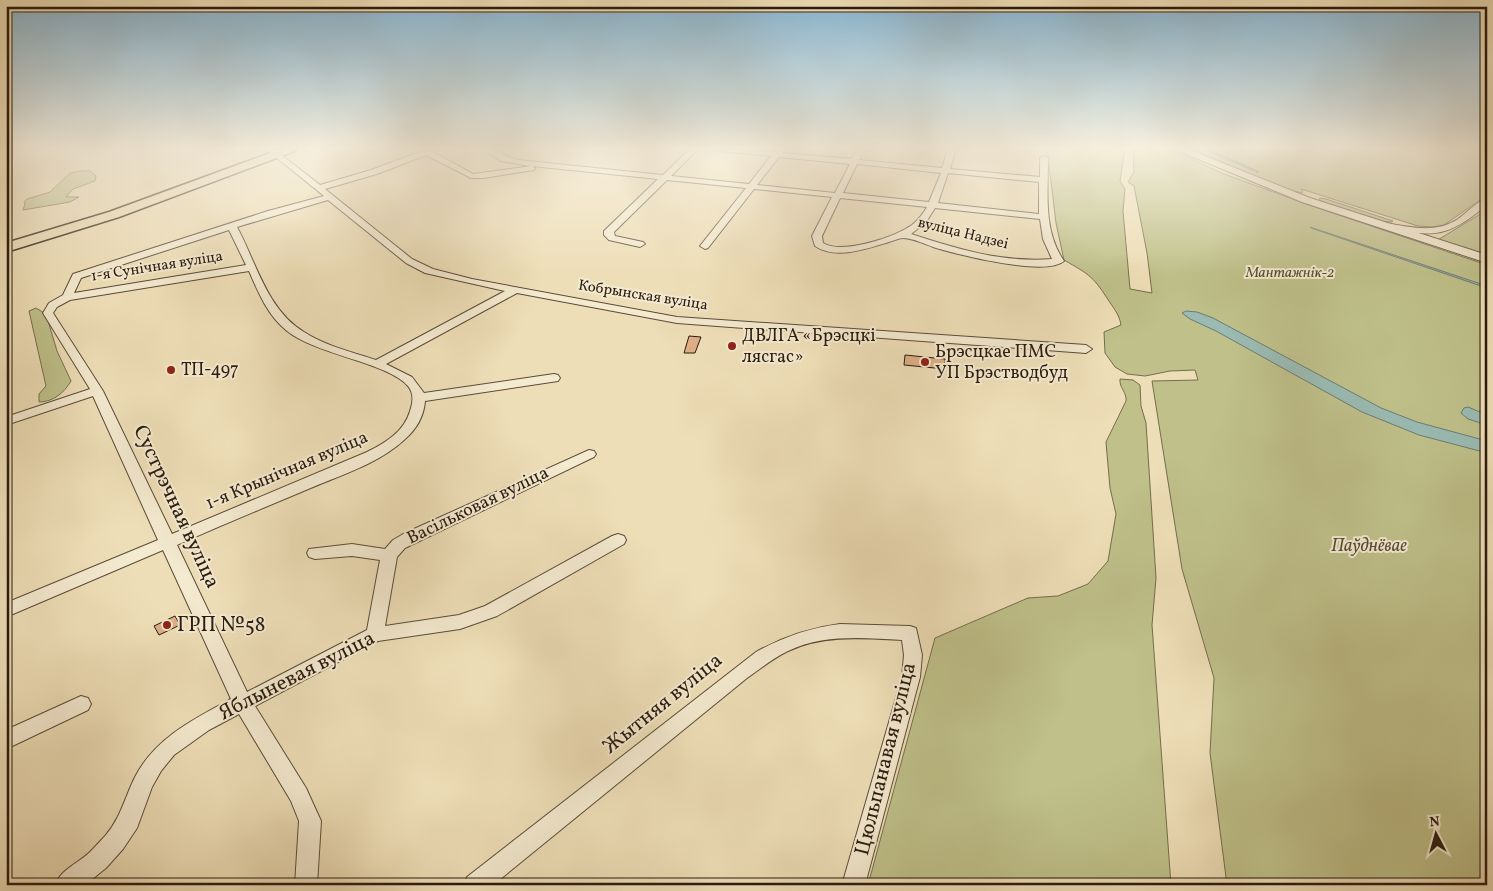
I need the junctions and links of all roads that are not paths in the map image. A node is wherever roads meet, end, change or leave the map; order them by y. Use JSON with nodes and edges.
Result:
{"nodes":[{"id":1,"x":182,"y":191,"type":"edge"},
{"id":2,"x":323,"y":191,"type":"edge"},
{"id":3,"x":650,"y":191,"type":"edge"},
{"id":4,"x":748,"y":191,"type":"edge"},
{"id":5,"x":785,"y":191,"type":"edge"},
{"id":6,"x":839,"y":191,"type":"edge"},
{"id":7,"x":937,"y":191,"type":"edge"},
{"id":8,"x":1044,"y":191,"type":"edge"},
{"id":9,"x":1282,"y":191,"type":"edge"},
{"id":10,"x":836,"y":196,"type":"junction"},
{"id":11,"x":331,"y":197,"type":"junction"},
{"id":12,"x":1487,"y":202,"type":"edge"},
{"id":13,"x":932,"y":205,"type":"junction"},
{"id":14,"x":1044,"y":217,"type":"junction"},
{"id":15,"x":1380,"y":225,"type":"junction"},
{"id":16,"x":232,"y":226,"type":"junction"},
{"id":17,"x":902,"y":234,"type":"junction"},
{"id":18,"x":640,"y":244,"type":"dead end"},
{"id":19,"x":705,"y":246,"type":"dead end"},
{"id":20,"x":6,"y":248,"type":"edge"},
{"id":21,"x":1487,"y":259,"type":"edge"},
{"id":22,"x":253,"y":267,"type":"junction"},
{"id":23,"x":517,"y":290,"type":"junction"},
{"id":24,"x":67,"y":298,"type":"junction"},
{"id":25,"x":1086,"y":350,"type":"dead end"},
{"id":26,"x":377,"y":364,"type":"junction"},
{"id":27,"x":554,"y":378,"type":"dead end"},
{"id":28,"x":97,"y":391,"type":"junction"},
{"id":29,"x":419,"y":398,"type":"junction"},
{"id":30,"x":6,"y":421,"type":"edge"},
{"id":31,"x":589,"y":454,"type":"dead end"},
{"id":32,"x":618,"y":540,"type":"dead end"},
{"id":33,"x":168,"y":542,"type":"junction"},
{"id":34,"x":315,"y":553,"type":"dead end"},
{"id":35,"x":389,"y":555,"type":"junction"},
{"id":36,"x":6,"y":610,"type":"edge"},
{"id":37,"x":910,"y":633,"type":"joint"},
{"id":38,"x":375,"y":634,"type":"junction"},
{"id":39,"x":242,"y":702,"type":"junction"},
{"id":40,"x":81,"y":704,"type":"dead end"},
{"id":41,"x":6,"y":740,"type":"edge"},
{"id":42,"x":66,"y":885,"type":"edge"},
{"id":43,"x":306,"y":885,"type":"edge"},
{"id":44,"x":474,"y":885,"type":"edge"},
{"id":45,"x":853,"y":885,"type":"edge"}],
"edges":[{"from":1,"to":20,"type":"main road"},
{"from":2,"to":11,"type":"street","name":"Кобрынская вуліца"},
{"from":3,"to":18,"type":"street"},
{"from":4,"to":19,"type":"street"},
{"from":5,"to":10,"type":"street"},
{"from":6,"to":10,"type":"street"},
{"from":7,"to":13,"type":"street","name":"вуліца Надзеі"},
{"from":8,"to":14,"type":"street"},
{"from":9,"to":15,"type":"street"},
{"from":10,"to":13,"type":"street"},
{"from":10,"to":17,"type":"street"},
{"from":11,"to":16,"type":"street"},
{"from":11,"to":23,"type":"street","name":"Кобрынская вуліца"},
{"from":12,"to":15,"type":"street"},
{"from":13,"to":14,"type":"street"},
{"from":13,"to":17,"type":"street","name":"вуліца Надзеі"},
{"from":14,"to":17,"type":"street","name":"вуліца Надзеі"},
{"from":15,"to":21,"type":"street"},
{"from":16,"to":22,"type":"street"},
{"from":16,"to":24,"type":"street"},
{"from":22,"to":24,"type":"street","name":"1-я Сунічная вуліца"},
{"from":22,"to":26,"type":"street"},
{"from":23,"to":25,"type":"street","name":"Кобрынская вуліца"},
{"from":23,"to":26,"type":"street"},
{"from":24,"to":28,"type":"street","name":"Сустрэчная вуліца"},
{"from":26,"to":29,"type":"street"},
{"from":27,"to":29,"type":"street"},
{"from":28,"to":30,"type":"street"},
{"from":28,"to":33,"type":"street","name":"Сустрэчная вуліца"},
{"from":29,"to":33,"type":"street","name":"1-я Крынічная вуліца"},
{"from":31,"to":35,"type":"street","name":"Васільковая вуліца"},
{"from":32,"to":38,"type":"street","name":"Яблыневая вуліца"},
{"from":33,"to":36,"type":"street","name":"1-я Крынічная вуліца"},
{"from":33,"to":39,"type":"street","name":"Сустрэчная вуліца"},
{"from":34,"to":35,"type":"street"},
{"from":35,"to":38,"type":"street","name":"Васільковая вуліца"},
{"from":37,"to":44,"type":"street","name":"Жытняя вуліца"},
{"from":37,"to":45,"type":"street","name":"Цюльпанавая вуліца"},
{"from":38,"to":39,"type":"street","name":"Яблыневая вуліца"},
{"from":39,"to":42,"type":"street","name":"Яблыневая вуліца"},
{"from":39,"to":43,"type":"street","name":"Сустрэчная вуліца"},
{"from":40,"to":41,"type":"street"}]}
